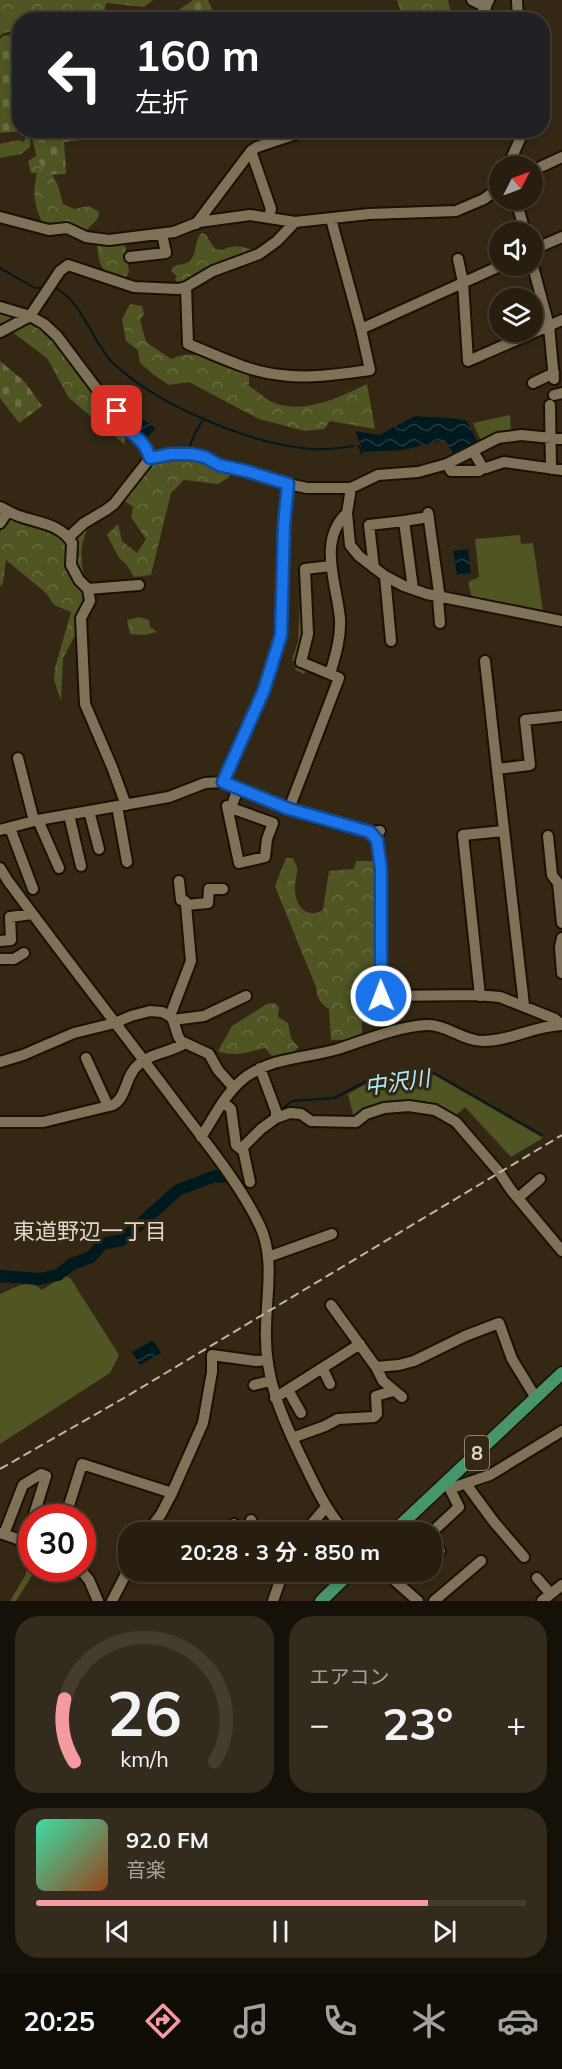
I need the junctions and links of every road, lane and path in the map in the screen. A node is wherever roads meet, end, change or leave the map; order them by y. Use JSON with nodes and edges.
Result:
{"nodes":[{"id":1,"x":472,"y":0,"type":"edge"},
{"id":2,"x":488,"y":3,"type":"edge"},
{"id":3,"x":278,"y":138,"type":"edge"},
{"id":4,"x":520,"y":138,"type":"edge"},
{"id":5,"x":252,"y":151,"type":"junction"},
{"id":6,"x":512,"y":156,"type":"edge"},
{"id":7,"x":562,"y":157,"type":"edge"},
{"id":8,"x":543,"y":166,"type":"edge"},
{"id":9,"x":489,"y":195,"type":"edge"},
{"id":10,"x":269,"y":216,"type":"junction"},
{"id":11,"x":0,"y":217,"type":"edge"},
{"id":12,"x":331,"y":219,"type":"junction"},
{"id":13,"x":295,"y":222,"type":"junction"},
{"id":14,"x":196,"y":224,"type":"junction"},
{"id":15,"x":162,"y":234,"type":"junction"},
{"id":16,"x":562,"y":237,"type":"edge"},
{"id":17,"x":543,"y":245,"type":"edge"},
{"id":18,"x":130,"y":257,"type":"dead end"},
{"id":19,"x":458,"y":259,"type":"dead end"},
{"id":20,"x":489,"y":271,"type":"edge"},
{"id":21,"x":536,"y":276,"type":"edge"},
{"id":22,"x":463,"y":282,"type":"junction"},
{"id":23,"x":186,"y":287,"type":"junction"},
{"id":24,"x":0,"y":307,"type":"edge"},
{"id":25,"x":30,"y":316,"type":"junction"},
{"id":26,"x":562,"y":320,"type":"edge"},
{"id":27,"x":549,"y":326,"type":"junction"},
{"id":28,"x":361,"y":329,"type":"junction"},
{"id":29,"x":0,"y":333,"type":"edge"},
{"id":30,"x":556,"y":370,"type":"edge"},
{"id":31,"x":533,"y":383,"type":"dead end"},
{"id":32,"x":555,"y":398,"type":"edge"},
{"id":33,"x":550,"y":439,"type":"junction"},
{"id":34,"x":562,"y":439,"type":"edge"},
{"id":35,"x":473,"y":451,"type":"junction"},
{"id":36,"x":150,"y":458,"type":"junction"},
{"id":37,"x":447,"y":464,"type":"junction"},
{"id":38,"x":483,"y":468,"type":"junction"},
{"id":39,"x":556,"y":470,"type":"edge"},
{"id":40,"x":288,"y":484,"type":"junction"},
{"id":41,"x":351,"y":488,"type":"junction"},
{"id":42,"x":4,"y":509,"type":"edge"},
{"id":43,"x":347,"y":513,"type":"junction"},
{"id":44,"x":404,"y":521,"type":"junction"},
{"id":45,"x":0,"y":523,"type":"edge"},
{"id":46,"x":69,"y":537,"type":"junction"},
{"id":47,"x":331,"y":566,"type":"junction"},
{"id":48,"x":374,"y":568,"type":"junction"},
{"id":49,"x":385,"y":576,"type":"junction"},
{"id":50,"x":139,"y":585,"type":"dead end"},
{"id":51,"x":88,"y":589,"type":"junction"},
{"id":52,"x":413,"y":589,"type":"junction"},
{"id":53,"x":438,"y":596,"type":"junction"},
{"id":54,"x":562,"y":621,"type":"edge"},
{"id":55,"x":441,"y":622,"type":"dead end"},
{"id":56,"x":389,"y":639,"type":"dead end"},
{"id":57,"x":485,"y":661,"type":"dead end"},
{"id":58,"x":330,"y":674,"type":"junction"},
{"id":59,"x":562,"y":716,"type":"edge"},
{"id":60,"x":18,"y":758,"type":"dead end"},
{"id":61,"x":497,"y":769,"type":"junction"},
{"id":62,"x":223,"y":782,"type":"junction"},
{"id":63,"x":238,"y":788,"type":"junction"},
{"id":64,"x":122,"y":806,"type":"junction"},
{"id":65,"x":231,"y":808,"type":"junction"},
{"id":66,"x":289,"y":809,"type":"junction"},
{"id":67,"x":89,"y":811,"type":"junction"},
{"id":68,"x":69,"y":815,"type":"junction"},
{"id":69,"x":36,"y":820,"type":"junction"},
{"id":70,"x":5,"y":829,"type":"edge"},
{"id":71,"x":503,"y":831,"type":"junction"},
{"id":72,"x":548,"y":836,"type":"dead end"},
{"id":73,"x":99,"y":849,"type":"dead end"},
{"id":74,"x":127,"y":862,"type":"dead end"},
{"id":75,"x":81,"y":866,"type":"dead end"},
{"id":76,"x":0,"y":868,"type":"edge"},
{"id":77,"x":58,"y":868,"type":"dead end"},
{"id":78,"x":179,"y":881,"type":"dead end"},
{"id":79,"x":4,"y":885,"type":"edge"},
{"id":80,"x":33,"y":889,"type":"dead end"},
{"id":81,"x":223,"y":889,"type":"dead end"},
{"id":82,"x":186,"y":905,"type":"junction"},
{"id":83,"x":32,"y":914,"type":"junction"},
{"id":84,"x":562,"y":923,"type":"edge"},
{"id":85,"x":562,"y":938,"type":"edge"},
{"id":86,"x":0,"y":941,"type":"edge"},
{"id":87,"x":24,"y":953,"type":"dead end"},
{"id":88,"x":0,"y":960,"type":"edge"},
{"id":89,"x":562,"y":973,"type":"edge"},
{"id":90,"x":246,"y":996,"type":"dead end"},
{"id":91,"x":480,"y":996,"type":"junction"},
{"id":92,"x":524,"y":1005,"type":"junction"},
{"id":93,"x":171,"y":1018,"type":"junction"},
{"id":94,"x":115,"y":1023,"type":"junction"},
{"id":95,"x":562,"y":1026,"type":"edge"},
{"id":96,"x":185,"y":1043,"type":"junction"},
{"id":97,"x":86,"y":1058,"type":"dead end"},
{"id":98,"x":144,"y":1060,"type":"junction"},
{"id":99,"x":0,"y":1062,"type":"edge"},
{"id":100,"x":260,"y":1068,"type":"junction"},
{"id":101,"x":234,"y":1088,"type":"junction"},
{"id":102,"x":223,"y":1102,"type":"junction"},
{"id":103,"x":108,"y":1106,"type":"junction"},
{"id":104,"x":276,"y":1118,"type":"junction"},
{"id":105,"x":0,"y":1122,"type":"edge"},
{"id":106,"x":201,"y":1137,"type":"junction"},
{"id":107,"x":243,"y":1149,"type":"junction"},
{"id":108,"x":540,"y":1179,"type":"dead end"},
{"id":109,"x":250,"y":1182,"type":"dead end"},
{"id":110,"x":518,"y":1198,"type":"junction"},
{"id":111,"x":332,"y":1234,"type":"dead end"},
{"id":112,"x":562,"y":1251,"type":"edge"},
{"id":113,"x":268,"y":1257,"type":"junction"},
{"id":114,"x":331,"y":1305,"type":"dead end"},
{"id":115,"x":360,"y":1344,"type":"junction"},
{"id":116,"x":266,"y":1360,"type":"junction"},
{"id":117,"x":376,"y":1367,"type":"junction"},
{"id":118,"x":323,"y":1369,"type":"junction"},
{"id":119,"x":562,"y":1373,"type":"edge"},
{"id":120,"x":270,"y":1381,"type":"junction"},
{"id":121,"x":330,"y":1384,"type":"dead end"},
{"id":122,"x":254,"y":1385,"type":"dead end"},
{"id":123,"x":288,"y":1390,"type":"junction"},
{"id":124,"x":275,"y":1398,"type":"junction"},
{"id":125,"x":536,"y":1398,"type":"junction"},
{"id":126,"x":302,"y":1413,"type":"dead end"},
{"id":127,"x":562,"y":1431,"type":"edge"},
{"id":128,"x":292,"y":1438,"type":"junction"},
{"id":129,"x":466,"y":1484,"type":"junction"},
{"id":130,"x":449,"y":1485,"type":"junction"},
{"id":131,"x":172,"y":1493,"type":"junction"},
{"id":132,"x":37,"y":1504,"type":"edge"},
{"id":133,"x":69,"y":1504,"type":"edge"},
{"id":134,"x":326,"y":1507,"type":"junction"},
{"id":135,"x":155,"y":1522,"type":"edge"},
{"id":136,"x":313,"y":1522,"type":"edge"},
{"id":137,"x":338,"y":1522,"type":"edge"},
{"id":138,"x":405,"y":1522,"type":"edge"},
{"id":139,"x":442,"y":1523,"type":"edge"},
{"id":140,"x":2,"y":1533,"type":"edge"},
{"id":141,"x":18,"y":1539,"type":"edge"},
{"id":142,"x":524,"y":1557,"type":"dead end"},
{"id":143,"x":481,"y":1561,"type":"dead end"},
{"id":144,"x":537,"y":1578,"type":"dead end"},
{"id":145,"x":90,"y":1582,"type":"edge"},
{"id":146,"x":122,"y":1582,"type":"edge"},
{"id":147,"x":280,"y":1582,"type":"edge"},
{"id":148,"x":341,"y":1582,"type":"edge"},
{"id":149,"x":396,"y":1582,"type":"edge"},
{"id":150,"x":562,"y":1584,"type":"edge"},
{"id":151,"x":551,"y":1597,"type":"edge"},
{"id":152,"x":97,"y":1600,"type":"edge"},
{"id":153,"x":112,"y":1601,"type":"edge"},
{"id":154,"x":273,"y":1601,"type":"edge"},
{"id":155,"x":321,"y":1601,"type":"edge"},
{"id":156,"x":418,"y":1601,"type":"edge"},
{"id":157,"x":434,"y":1601,"type":"edge"}],
"edges":[{"from":1,"to":2,"type":"street"},
{"from":3,"to":5,"type":"street"},
{"from":4,"to":6,"type":"street"},
{"from":5,"to":10,"type":"street"},
{"from":5,"to":14,"type":"street"},
{"from":7,"to":8,"type":"street"},
{"from":9,"to":12,"type":"street"},
{"from":10,"to":13,"type":"street"},
{"from":10,"to":14,"type":"street"},
{"from":11,"to":15,"type":"street"},
{"from":12,"to":13,"type":"street"},
{"from":12,"to":28,"type":"street"},
{"from":13,"to":23,"type":"street"},
{"from":14,"to":15,"type":"street"},
{"from":15,"to":18,"type":"street"},
{"from":16,"to":17,"type":"street"},
{"from":19,"to":22,"type":"street"},
{"from":20,"to":22,"type":"street"},
{"from":21,"to":27,"type":"street"},
{"from":22,"to":27,"type":"street"},
{"from":22,"to":28,"type":"street"},
{"from":23,"to":25,"type":"street"},
{"from":23,"to":28,"type":"street"},
{"from":24,"to":25,"type":"street"},
{"from":25,"to":29,"type":"street"},
{"from":25,"to":36,"type":"street"},
{"from":26,"to":27,"type":"street"},
{"from":27,"to":30,"type":"street"},
{"from":30,"to":31,"type":"street"},
{"from":32,"to":33,"type":"street"},
{"from":33,"to":34,"type":"street"},
{"from":33,"to":35,"type":"street"},
{"from":33,"to":39,"type":"street"},
{"from":35,"to":37,"type":"street"},
{"from":35,"to":38,"type":"street"},
{"from":36,"to":40,"type":"street"},
{"from":36,"to":46,"type":"street"},
{"from":37,"to":38,"type":"street"},
{"from":37,"to":41,"type":"street"},
{"from":38,"to":39,"type":"street"},
{"from":40,"to":41,"type":"street"},
{"from":40,"to":62,"type":"street"},
{"from":41,"to":43,"type":"street"},
{"from":42,"to":45,"type":"street"},
{"from":42,"to":46,"type":"street"},
{"from":43,"to":47,"type":"street"},
{"from":43,"to":48,"type":"street"},
{"from":44,"to":48,"type":"street"},
{"from":44,"to":52,"type":"street"},
{"from":44,"to":53,"type":"street"},
{"from":46,"to":51,"type":"street"},
{"from":47,"to":58,"type":"street"},
{"from":47,"to":58,"type":"street"},
{"from":48,"to":49,"type":"street"},
{"from":49,"to":52,"type":"street"},
{"from":49,"to":56,"type":"street"},
{"from":50,"to":51,"type":"street"},
{"from":51,"to":64,"type":"street"},
{"from":52,"to":53,"type":"street"},
{"from":53,"to":54,"type":"street"},
{"from":53,"to":55,"type":"street"},
{"from":57,"to":61,"type":"street"},
{"from":58,"to":66,"type":"street"},
{"from":59,"to":61,"type":"street"},
{"from":60,"to":69,"type":"street"},
{"from":61,"to":71,"type":"street"},
{"from":62,"to":63,"type":"street"},
{"from":62,"to":64,"type":"street"},
{"from":63,"to":65,"type":"street"},
{"from":63,"to":66,"type":"street"},
{"from":64,"to":67,"type":"street"},
{"from":64,"to":74,"type":"street"},
{"from":65,"to":65,"type":"street"},
{"from":66,"to":91,"type":"street"},
{"from":67,"to":68,"type":"street"},
{"from":67,"to":73,"type":"street"},
{"from":68,"to":69,"type":"street"},
{"from":68,"to":75,"type":"street"},
{"from":69,"to":70,"type":"street"},
{"from":69,"to":77,"type":"street"},
{"from":70,"to":80,"type":"street"},
{"from":71,"to":91,"type":"street"},
{"from":71,"to":92,"type":"street"},
{"from":72,"to":84,"type":"street"},
{"from":76,"to":79,"type":"street"},
{"from":78,"to":82,"type":"street"},
{"from":79,"to":83,"type":"street"},
{"from":81,"to":82,"type":"street"},
{"from":82,"to":93,"type":"street"},
{"from":83,"to":86,"type":"street"},
{"from":83,"to":94,"type":"street"},
{"from":85,"to":89,"type":"street"},
{"from":87,"to":88,"type":"street"},
{"from":90,"to":93,"type":"street"},
{"from":91,"to":92,"type":"street"},
{"from":92,"to":95,"type":"street"},
{"from":93,"to":94,"type":"street"},
{"from":93,"to":96,"type":"street"},
{"from":94,"to":98,"type":"street"},
{"from":94,"to":99,"type":"street"},
{"from":95,"to":100,"type":"street"},
{"from":96,"to":98,"type":"street"},
{"from":96,"to":101,"type":"street"},
{"from":97,"to":103,"type":"street"},
{"from":98,"to":103,"type":"street"},
{"from":98,"to":106,"type":"street"},
{"from":100,"to":101,"type":"street"},
{"from":100,"to":104,"type":"street"},
{"from":101,"to":102,"type":"street"},
{"from":102,"to":106,"type":"street"},
{"from":102,"to":107,"type":"street"},
{"from":103,"to":105,"type":"street"},
{"from":104,"to":107,"type":"street"},
{"from":104,"to":110,"type":"street"},
{"from":106,"to":113,"type":"street"},
{"from":107,"to":109,"type":"street"},
{"from":108,"to":110,"type":"street"},
{"from":110,"to":112,"type":"street"},
{"from":111,"to":113,"type":"street"},
{"from":113,"to":116,"type":"street"},
{"from":114,"to":115,"type":"street"},
{"from":115,"to":117,"type":"street"},
{"from":115,"to":118,"type":"street"},
{"from":116,"to":120,"type":"street"},
{"from":116,"to":131,"type":"street"},
{"from":117,"to":125,"type":"street"},
{"from":117,"to":128,"type":"street"},
{"from":118,"to":121,"type":"street"},
{"from":118,"to":123,"type":"street"},
{"from":119,"to":125,"type":"main road","number":"8"},
{"from":120,"to":122,"type":"street"},
{"from":120,"to":124,"type":"street"},
{"from":123,"to":124,"type":"street"},
{"from":123,"to":126,"type":"street"},
{"from":124,"to":128,"type":"street"},
{"from":125,"to":130,"type":"main road","number":"8"},
{"from":127,"to":129,"type":"street"},
{"from":128,"to":134,"type":"street"},
{"from":129,"to":130,"type":"street"},
{"from":129,"to":142,"type":"street"},
{"from":130,"to":138,"type":"main road","number":"8"},
{"from":130,"to":139,"type":"street"},
{"from":131,"to":133,"type":"street"},
{"from":131,"to":135,"type":"street"},
{"from":132,"to":140,"type":"street"},
{"from":134,"to":136,"type":"street"},
{"from":134,"to":137,"type":"street"},
{"from":140,"to":141,"type":"street"},
{"from":143,"to":157,"type":"street"},
{"from":144,"to":151,"type":"street"},
{"from":145,"to":152,"type":"street"},
{"from":146,"to":153,"type":"street"},
{"from":147,"to":154,"type":"street"},
{"from":148,"to":155,"type":"main road"},
{"from":149,"to":156,"type":"street"},
{"from":150,"to":151,"type":"street"}]}
